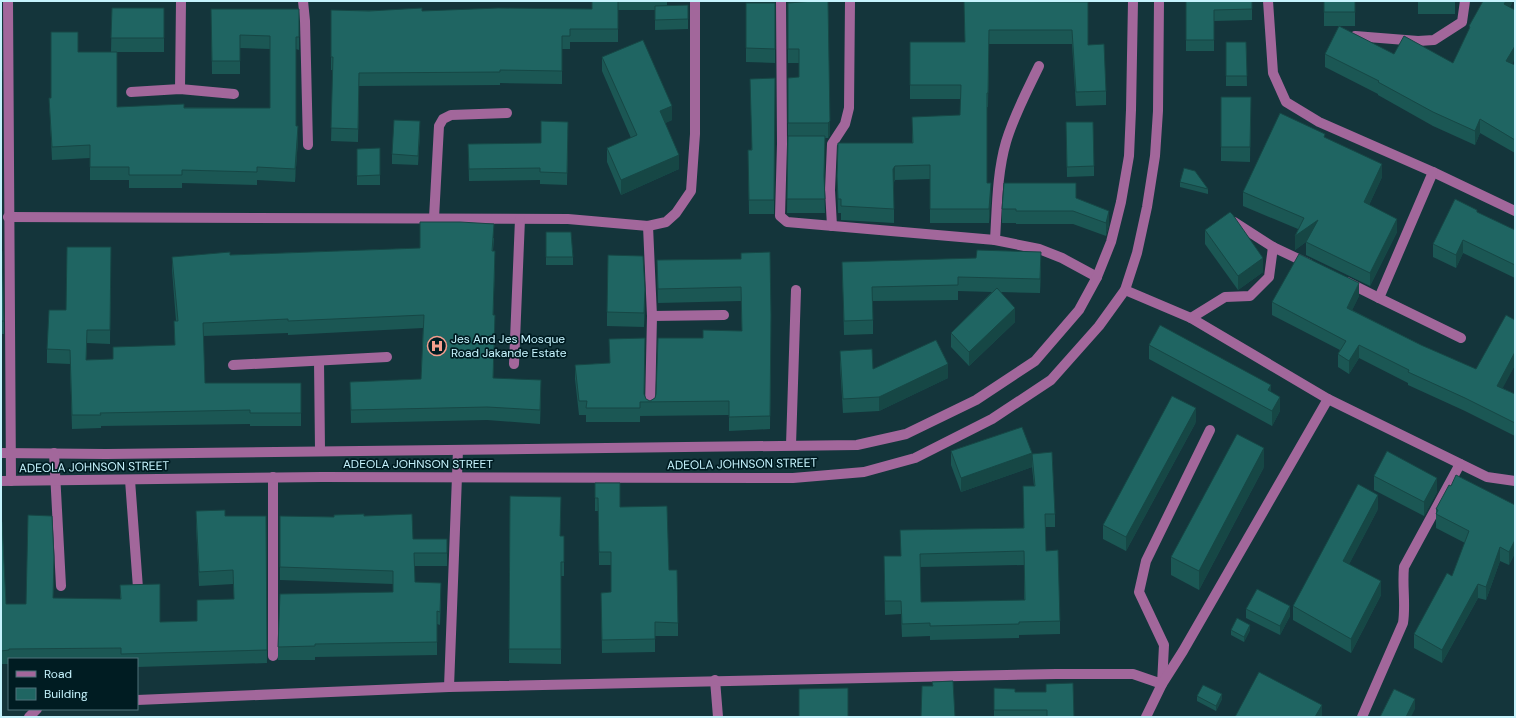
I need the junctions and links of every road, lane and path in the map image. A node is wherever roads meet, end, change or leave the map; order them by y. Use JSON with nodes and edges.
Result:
{"nodes":[{"id":1,"x":8,"y":1,"type":"edge"},
{"id":2,"x":181,"y":1,"type":"edge"},
{"id":3,"x":303,"y":1,"type":"edge"},
{"id":4,"x":695,"y":1,"type":"edge"},
{"id":5,"x":781,"y":1,"type":"edge"},
{"id":6,"x":850,"y":1,"type":"edge"},
{"id":7,"x":1133,"y":1,"type":"edge"},
{"id":8,"x":1159,"y":1,"type":"edge"},
{"id":9,"x":1268,"y":1,"type":"edge"},
{"id":10,"x":1465,"y":1,"type":"edge"},
{"id":11,"x":1355,"y":36,"type":"edge"},
{"id":12,"x":1039,"y":66,"type":"dead end"},
{"id":13,"x":180,"y":89,"type":"junction"},
{"id":14,"x":131,"y":92,"type":"dead end"},
{"id":15,"x":234,"y":94,"type":"dead end"},
{"id":16,"x":507,"y":113,"type":"dead end"},
{"id":17,"x":308,"y":145,"type":"dead end"},
{"id":18,"x":1433,"y":172,"type":"junction"},
{"id":19,"x":1515,"y":212,"type":"edge"},
{"id":20,"x":8,"y":217,"type":"junction"},
{"id":21,"x":434,"y":218,"type":"junction"},
{"id":22,"x":520,"y":219,"type":"junction"},
{"id":23,"x":1234,"y":222,"type":"edge"},
{"id":24,"x":648,"y":226,"type":"junction"},
{"id":25,"x":832,"y":226,"type":"junction"},
{"id":26,"x":995,"y":240,"type":"junction"},
{"id":27,"x":1273,"y":247,"type":"junction"},
{"id":28,"x":1315,"y":267,"type":"edge"},
{"id":29,"x":1097,"y":277,"type":"junction"},
{"id":30,"x":1337,"y":277,"type":"edge"},
{"id":31,"x":796,"y":290,"type":"dead end"},
{"id":32,"x":1125,"y":290,"type":"junction"},
{"id":33,"x":1379,"y":298,"type":"junction"},
{"id":34,"x":724,"y":315,"type":"dead end"},
{"id":35,"x":652,"y":316,"type":"junction"},
{"id":36,"x":1191,"y":318,"type":"junction"},
{"id":37,"x":1461,"y":338,"type":"dead end"},
{"id":38,"x":387,"y":357,"type":"dead end"},
{"id":39,"x":319,"y":361,"type":"junction"},
{"id":40,"x":514,"y":364,"type":"dead end"},
{"id":41,"x":233,"y":365,"type":"dead end"},
{"id":42,"x":1328,"y":399,"type":"junction"},
{"id":43,"x":650,"y":408,"type":"edge"},
{"id":44,"x":1210,"y":430,"type":"dead end"},
{"id":45,"x":791,"y":445,"type":"junction"},
{"id":46,"x":320,"y":450,"type":"junction"},
{"id":47,"x":458,"y":450,"type":"junction"},
{"id":48,"x":6,"y":452,"type":"edge"},
{"id":49,"x":54,"y":453,"type":"junction"},
{"id":50,"x":1460,"y":464,"type":"junction"},
{"id":51,"x":458,"y":477,"type":"junction"},
{"id":52,"x":272,"y":478,"type":"junction"},
{"id":53,"x":130,"y":480,"type":"junction"},
{"id":54,"x":6,"y":481,"type":"edge"},
{"id":55,"x":56,"y":481,"type":"junction"},
{"id":56,"x":1515,"y":481,"type":"edge"},
{"id":57,"x":61,"y":586,"type":"dead end"},
{"id":58,"x":138,"y":588,"type":"edge"},
{"id":59,"x":273,"y":656,"type":"dead end"},
{"id":60,"x":716,"y":680,"type":"junction"},
{"id":61,"x":1162,"y":684,"type":"junction"},
{"id":62,"x":449,"y":687,"type":"junction"},
{"id":63,"x":138,"y":700,"type":"edge"},
{"id":64,"x":718,"y":717,"type":"edge"},
{"id":65,"x":1146,"y":717,"type":"edge"},
{"id":66,"x":1362,"y":717,"type":"edge"}],
"edges":[{"from":1,"to":20,"type":"street"},
{"from":2,"to":13,"type":"street"},
{"from":3,"to":17,"type":"street"},
{"from":4,"to":24,"type":"street"},
{"from":5,"to":25,"type":"street"},
{"from":6,"to":25,"type":"street"},
{"from":7,"to":29,"type":"street","name":"ADEOLA JOHNSON STREET"},
{"from":8,"to":32,"type":"street","name":"ADEOLA JOHNSON STREET"},
{"from":9,"to":18,"type":"street"},
{"from":10,"to":11,"type":"street"},
{"from":12,"to":26,"type":"street"},
{"from":13,"to":14,"type":"street"},
{"from":13,"to":15,"type":"street"},
{"from":16,"to":21,"type":"street"},
{"from":18,"to":19,"type":"street"},
{"from":18,"to":33,"type":"street"},
{"from":20,"to":21,"type":"street"},
{"from":20,"to":48,"type":"street"},
{"from":21,"to":22,"type":"street"},
{"from":22,"to":24,"type":"street"},
{"from":22,"to":40,"type":"street"},
{"from":23,"to":27,"type":"street"},
{"from":24,"to":35,"type":"street"},
{"from":25,"to":26,"type":"street"},
{"from":26,"to":29,"type":"street"},
{"from":27,"to":28,"type":"street"},
{"from":27,"to":36,"type":"street"},
{"from":29,"to":45,"type":"street","name":"ADEOLA JOHNSON STREET"},
{"from":30,"to":33,"type":"street"},
{"from":31,"to":45,"type":"street"},
{"from":32,"to":36,"type":"street"},
{"from":32,"to":51,"type":"street","name":"ADEOLA JOHNSON STREET"},
{"from":33,"to":37,"type":"street"},
{"from":34,"to":35,"type":"street"},
{"from":35,"to":43,"type":"street"},
{"from":36,"to":42,"type":"street"},
{"from":38,"to":39,"type":"street"},
{"from":39,"to":41,"type":"street"},
{"from":39,"to":46,"type":"street"},
{"from":42,"to":50,"type":"street"},
{"from":42,"to":61,"type":"street"},
{"from":44,"to":61,"type":"street"},
{"from":45,"to":47,"type":"street","name":"ADEOLA JOHNSON STREET"},
{"from":46,"to":47,"type":"street","name":"ADEOLA JOHNSON STREET"},
{"from":46,"to":49,"type":"street","name":"ADEOLA JOHNSON STREET"},
{"from":47,"to":51,"type":"street"},
{"from":48,"to":49,"type":"street","name":"ADEOLA JOHNSON STREET"},
{"from":48,"to":54,"type":"street"},
{"from":49,"to":55,"type":"street"},
{"from":50,"to":56,"type":"street"},
{"from":50,"to":66,"type":"street"},
{"from":51,"to":52,"type":"street","name":"ADEOLA JOHNSON STREET"},
{"from":51,"to":62,"type":"street"},
{"from":52,"to":53,"type":"street","name":"ADEOLA JOHNSON STREET"},
{"from":52,"to":59,"type":"street"},
{"from":53,"to":55,"type":"street","name":"ADEOLA JOHNSON STREET"},
{"from":53,"to":58,"type":"street"},
{"from":54,"to":55,"type":"street","name":"ADEOLA JOHNSON STREET"},
{"from":55,"to":57,"type":"street"},
{"from":60,"to":61,"type":"street"},
{"from":60,"to":62,"type":"street"},
{"from":60,"to":64,"type":"street"},
{"from":61,"to":65,"type":"street"},
{"from":62,"to":63,"type":"street"}]}
